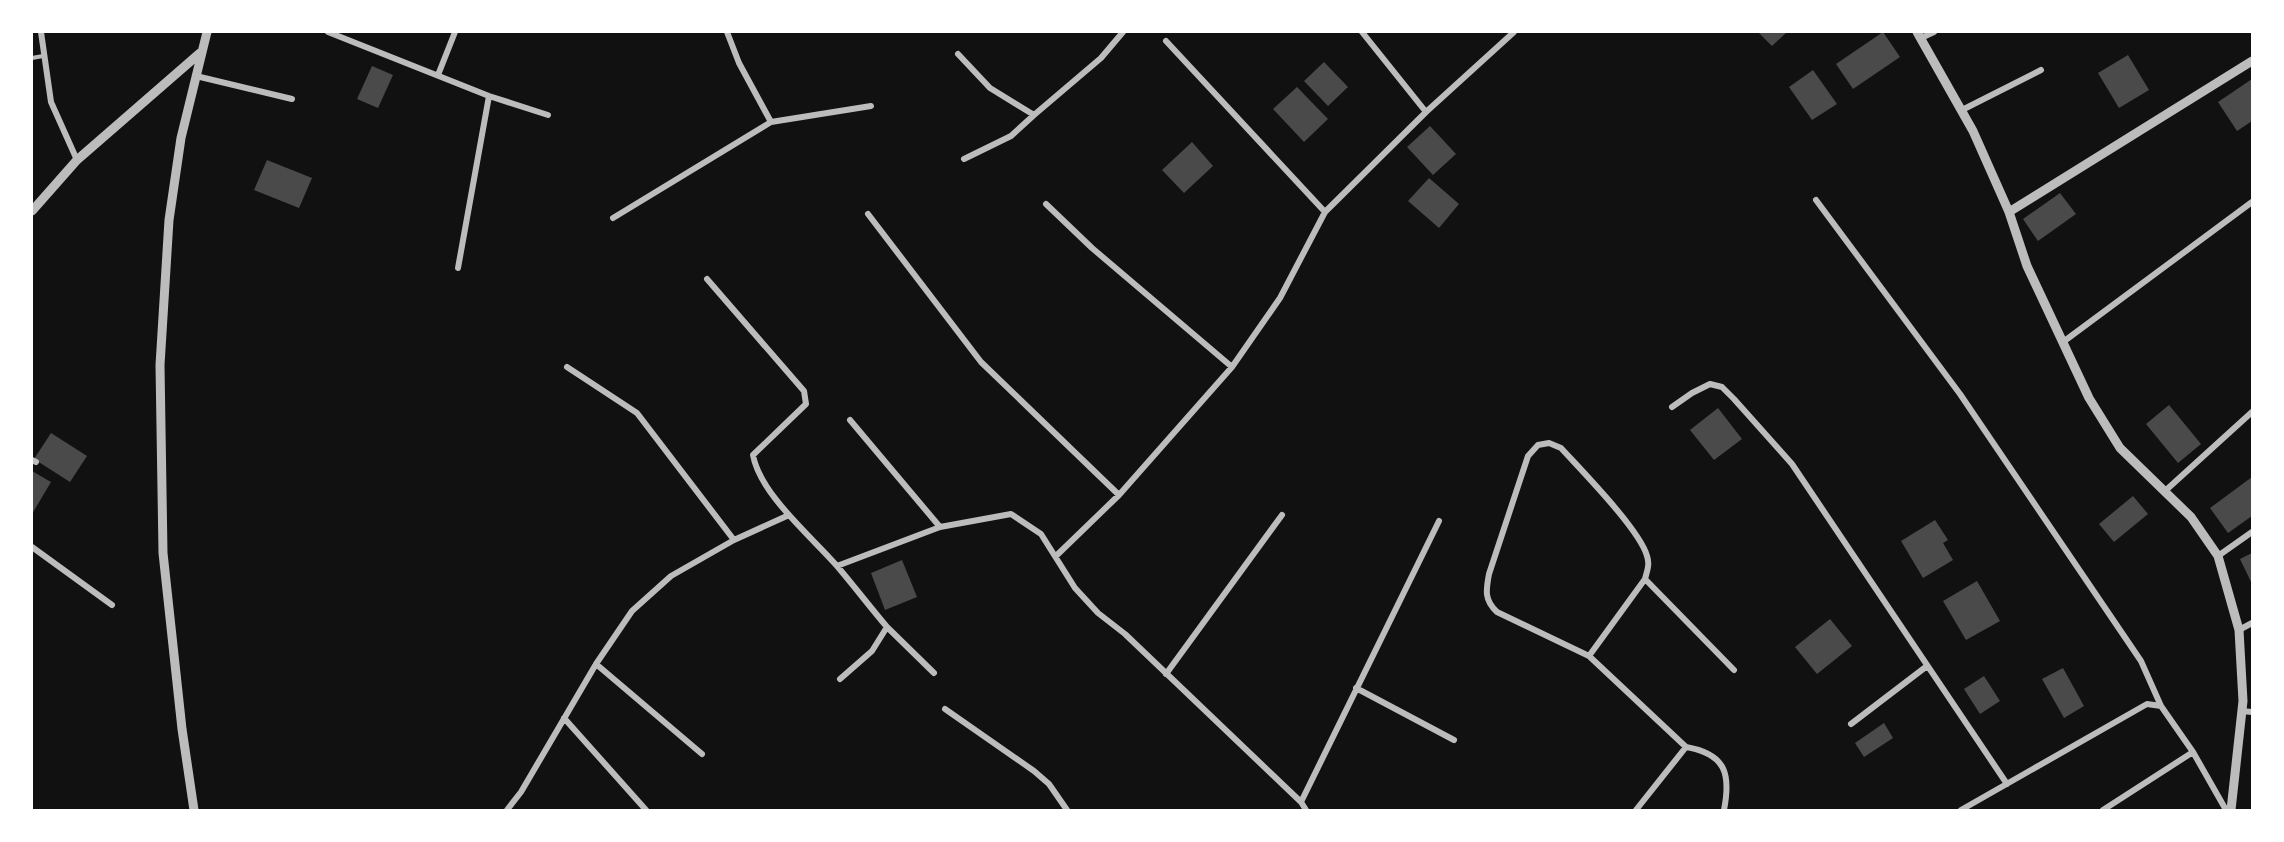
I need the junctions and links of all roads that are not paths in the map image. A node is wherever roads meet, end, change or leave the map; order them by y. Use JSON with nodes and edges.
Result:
{"nodes":[{"id":1,"x":41,"y":32,"type":"edge"},
{"id":2,"x":207,"y":32,"type":"edge"},
{"id":3,"x":328,"y":32,"type":"edge"},
{"id":4,"x":455,"y":32,"type":"edge"},
{"id":5,"x":727,"y":32,"type":"edge"},
{"id":6,"x":1123,"y":32,"type":"edge"},
{"id":7,"x":1362,"y":32,"type":"edge"},
{"id":8,"x":1514,"y":32,"type":"edge"},
{"id":9,"x":1934,"y":32,"type":"edge"},
{"id":10,"x":1919,"y":35,"type":"edge"},
{"id":11,"x":1166,"y":40,"type":"dead end"},
{"id":12,"x":201,"y":53,"type":"junction"},
{"id":13,"x":958,"y":54,"type":"dead end"},
{"id":14,"x":43,"y":56,"type":"junction"},
{"id":15,"x":32,"y":58,"type":"edge"},
{"id":16,"x":2253,"y":61,"type":"edge"},
{"id":17,"x":2041,"y":70,"type":"dead end"},
{"id":18,"x":438,"y":75,"type":"junction"},
{"id":19,"x":196,"y":76,"type":"junction"},
{"id":20,"x":489,"y":96,"type":"junction"},
{"id":21,"x":292,"y":99,"type":"dead end"},
{"id":22,"x":871,"y":106,"type":"dead end"},
{"id":23,"x":1962,"y":110,"type":"junction"},
{"id":24,"x":1426,"y":112,"type":"junction"},
{"id":25,"x":548,"y":115,"type":"dead end"},
{"id":26,"x":1034,"y":115,"type":"junction"},
{"id":27,"x":771,"y":122,"type":"junction"},
{"id":28,"x":964,"y":159,"type":"dead end"},
{"id":29,"x":77,"y":160,"type":"junction"},
{"id":30,"x":1816,"y":200,"type":"dead end"},
{"id":31,"x":2253,"y":202,"type":"edge"},
{"id":32,"x":1046,"y":204,"type":"dead end"},
{"id":33,"x":32,"y":211,"type":"edge"},
{"id":34,"x":1325,"y":212,"type":"junction"},
{"id":35,"x":2009,"y":212,"type":"junction"},
{"id":36,"x":868,"y":214,"type":"dead end"},
{"id":37,"x":614,"y":218,"type":"dead end"},
{"id":38,"x":458,"y":268,"type":"dead end"},
{"id":39,"x":707,"y":279,"type":"dead end"},
{"id":40,"x":2063,"y":342,"type":"junction"},
{"id":41,"x":567,"y":367,"type":"dead end"},
{"id":42,"x":1232,"y":368,"type":"junction"},
{"id":43,"x":1672,"y":407,"type":"dead end"},
{"id":44,"x":2253,"y":412,"type":"edge"},
{"id":45,"x":850,"y":420,"type":"dead end"},
{"id":46,"x":2165,"y":491,"type":"junction"},
{"id":47,"x":1119,"y":495,"type":"junction"},
{"id":48,"x":789,"y":515,"type":"junction"},
{"id":49,"x":1282,"y":515,"type":"dead end"},
{"id":50,"x":1439,"y":521,"type":"dead end"},
{"id":51,"x":940,"y":527,"type":"junction"},
{"id":52,"x":2253,"y":532,"type":"edge"},
{"id":53,"x":734,"y":540,"type":"junction"},
{"id":54,"x":32,"y":547,"type":"edge"},
{"id":55,"x":1056,"y":556,"type":"junction"},
{"id":56,"x":2218,"y":556,"type":"junction"},
{"id":57,"x":837,"y":566,"type":"junction"},
{"id":58,"x":1645,"y":579,"type":"junction"},
{"id":59,"x":112,"y":605,"type":"dead end"},
{"id":60,"x":2253,"y":624,"type":"edge"},
{"id":61,"x":887,"y":627,"type":"junction"},
{"id":62,"x":2240,"y":630,"type":"junction"},
{"id":63,"x":1589,"y":656,"type":"junction"},
{"id":64,"x":596,"y":664,"type":"junction"},
{"id":65,"x":1927,"y":666,"type":"junction"},
{"id":66,"x":1734,"y":670,"type":"dead end"},
{"id":67,"x":934,"y":674,"type":"dead end"},
{"id":68,"x":1166,"y":674,"type":"junction"},
{"id":69,"x":840,"y":679,"type":"dead end"},
{"id":70,"x":1356,"y":687,"type":"junction"},
{"id":71,"x":2161,"y":706,"type":"junction"},
{"id":72,"x":945,"y":709,"type":"dead end"},
{"id":73,"x":2242,"y":711,"type":"junction"},
{"id":74,"x":2253,"y":712,"type":"edge"},
{"id":75,"x":564,"y":718,"type":"junction"},
{"id":76,"x":1851,"y":724,"type":"dead end"},
{"id":77,"x":1454,"y":740,"type":"dead end"},
{"id":78,"x":1686,"y":747,"type":"junction"},
{"id":79,"x":2193,"y":752,"type":"junction"},
{"id":80,"x":702,"y":754,"type":"dead end"},
{"id":81,"x":2007,"y":784,"type":"junction"},
{"id":82,"x":1301,"y":802,"type":"junction"},
{"id":83,"x":194,"y":810,"type":"edge"},
{"id":84,"x":507,"y":810,"type":"edge"},
{"id":85,"x":646,"y":810,"type":"edge"},
{"id":86,"x":1067,"y":810,"type":"edge"},
{"id":87,"x":1306,"y":810,"type":"edge"},
{"id":88,"x":1636,"y":810,"type":"edge"},
{"id":89,"x":1724,"y":810,"type":"edge"},
{"id":90,"x":1961,"y":810,"type":"edge"},
{"id":91,"x":2103,"y":810,"type":"edge"},
{"id":92,"x":2226,"y":810,"type":"edge"},
{"id":93,"x":2231,"y":810,"type":"edge"}],
"edges":[{"from":1,"to":14,"type":"street"},
{"from":2,"to":12,"type":"street"},
{"from":3,"to":18,"type":"street"},
{"from":4,"to":18,"type":"street"},
{"from":5,"to":27,"type":"street"},
{"from":6,"to":26,"type":"street"},
{"from":7,"to":24,"type":"street"},
{"from":8,"to":24,"type":"street"},
{"from":9,"to":10,"type":"street"},
{"from":10,"to":23,"type":"street"},
{"from":11,"to":34,"type":"street"},
{"from":12,"to":19,"type":"street"},
{"from":12,"to":29,"type":"street"},
{"from":13,"to":26,"type":"street"},
{"from":14,"to":15,"type":"lane"},
{"from":14,"to":29,"type":"street"},
{"from":16,"to":35,"type":"street"},
{"from":17,"to":23,"type":"street"},
{"from":18,"to":20,"type":"street"},
{"from":19,"to":21,"type":"street"},
{"from":19,"to":83,"type":"street"},
{"from":20,"to":25,"type":"street"},
{"from":20,"to":38,"type":"street"},
{"from":22,"to":27,"type":"street"},
{"from":23,"to":35,"type":"street"},
{"from":24,"to":34,"type":"street"},
{"from":26,"to":28,"type":"street"},
{"from":27,"to":37,"type":"street"},
{"from":29,"to":33,"type":"street"},
{"from":30,"to":71,"type":"street"},
{"from":31,"to":40,"type":"street"},
{"from":32,"to":42,"type":"street"},
{"from":34,"to":42,"type":"street"},
{"from":35,"to":40,"type":"street"},
{"from":36,"to":47,"type":"street"},
{"from":39,"to":48,"type":"street"},
{"from":40,"to":46,"type":"street"},
{"from":41,"to":53,"type":"street"},
{"from":42,"to":47,"type":"street"},
{"from":43,"to":65,"type":"street"},
{"from":44,"to":46,"type":"street"},
{"from":45,"to":51,"type":"street"},
{"from":46,"to":56,"type":"street"},
{"from":47,"to":55,"type":"street"},
{"from":48,"to":53,"type":"street"},
{"from":48,"to":57,"type":"street"},
{"from":49,"to":68,"type":"street"},
{"from":50,"to":70,"type":"street"},
{"from":51,"to":55,"type":"street"},
{"from":51,"to":57,"type":"street"},
{"from":52,"to":56,"type":"street"},
{"from":53,"to":64,"type":"street"},
{"from":54,"to":59,"type":"street"},
{"from":55,"to":68,"type":"street"},
{"from":56,"to":62,"type":"street"},
{"from":57,"to":61,"type":"street"},
{"from":58,"to":63,"type":"street"},
{"from":58,"to":63,"type":"street"},
{"from":58,"to":66,"type":"street"},
{"from":60,"to":62,"type":"street"},
{"from":61,"to":67,"type":"street"},
{"from":61,"to":69,"type":"street"},
{"from":62,"to":73,"type":"street"},
{"from":63,"to":78,"type":"street"},
{"from":64,"to":75,"type":"street"},
{"from":64,"to":80,"type":"street"},
{"from":65,"to":76,"type":"street"},
{"from":65,"to":81,"type":"street"},
{"from":68,"to":82,"type":"street"},
{"from":70,"to":77,"type":"street"},
{"from":70,"to":82,"type":"street"},
{"from":71,"to":79,"type":"street"},
{"from":71,"to":81,"type":"street"},
{"from":72,"to":86,"type":"street"},
{"from":73,"to":74,"type":"street"},
{"from":73,"to":93,"type":"street"},
{"from":75,"to":84,"type":"street"},
{"from":75,"to":85,"type":"street"},
{"from":78,"to":88,"type":"street"},
{"from":78,"to":89,"type":"street"},
{"from":79,"to":91,"type":"street"},
{"from":79,"to":92,"type":"street"},
{"from":81,"to":90,"type":"street"},
{"from":82,"to":87,"type":"street"}]}
